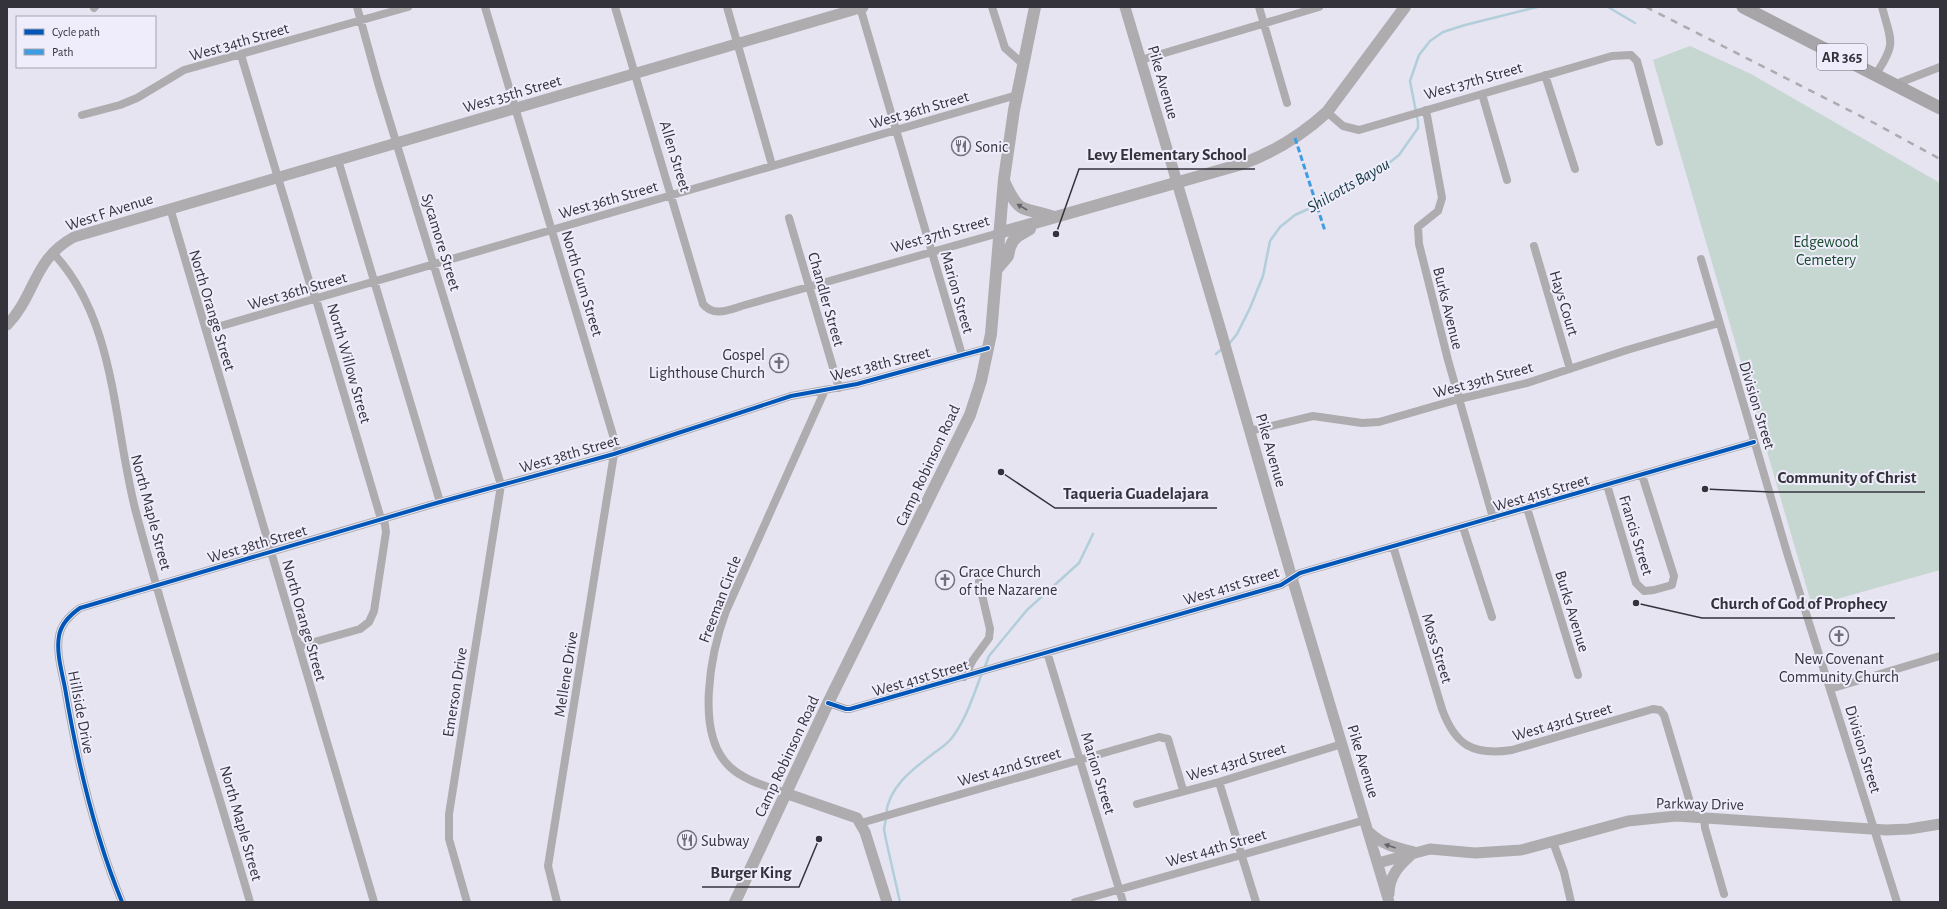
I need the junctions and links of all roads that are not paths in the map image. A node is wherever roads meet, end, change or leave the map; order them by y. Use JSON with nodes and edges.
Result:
{"nodes":[{"id":1,"x":357,"y":7,"type":"edge"},
{"id":2,"x":408,"y":7,"type":"edge"},
{"id":3,"x":485,"y":7,"type":"edge"},
{"id":4,"x":615,"y":7,"type":"edge"},
{"id":5,"x":727,"y":7,"type":"edge"},
{"id":6,"x":861,"y":7,"type":"edge"},
{"id":7,"x":992,"y":7,"type":"edge"},
{"id":8,"x":1036,"y":7,"type":"edge"},
{"id":9,"x":1125,"y":7,"type":"edge"},
{"id":10,"x":1259,"y":7,"type":"edge"},
{"id":11,"x":1318,"y":7,"type":"edge"},
{"id":12,"x":1405,"y":7,"type":"edge"},
{"id":13,"x":1743,"y":7,"type":"edge"},
{"id":14,"x":1882,"y":7,"type":"edge"},
{"id":15,"x":361,"y":20,"type":"junction"},
{"id":16,"x":1264,"y":23,"type":"junction"},
{"id":17,"x":737,"y":45,"type":"junction"},
{"id":18,"x":241,"y":55,"type":"junction"},
{"id":19,"x":1142,"y":60,"type":"junction"},
{"id":20,"x":1023,"y":64,"type":"junction"},
{"id":21,"x":1940,"y":67,"type":"edge"},
{"id":22,"x":635,"y":74,"type":"junction"},
{"id":23,"x":1876,"y":74,"type":"junction"},
{"id":24,"x":1545,"y":75,"type":"junction"},
{"id":25,"x":1896,"y":84,"type":"junction"},
{"id":26,"x":1482,"y":94,"type":"junction"},
{"id":27,"x":1017,"y":95,"type":"junction"},
{"id":28,"x":1288,"y":103,"type":"dead end"},
{"id":29,"x":1940,"y":108,"type":"edge"},
{"id":30,"x":515,"y":109,"type":"junction"},
{"id":31,"x":1425,"y":110,"type":"junction"},
{"id":32,"x":1327,"y":112,"type":"junction"},
{"id":33,"x":82,"y":115,"type":"dead end"},
{"id":34,"x":896,"y":131,"type":"junction"},
{"id":35,"x":1660,"y":142,"type":"dead end"},
{"id":36,"x":396,"y":143,"type":"junction"},
{"id":37,"x":338,"y":160,"type":"junction"},
{"id":38,"x":772,"y":165,"type":"junction"},
{"id":39,"x":1575,"y":169,"type":"dead end"},
{"id":40,"x":279,"y":177,"type":"junction"},
{"id":41,"x":1004,"y":180,"type":"junction"},
{"id":42,"x":1507,"y":180,"type":"dead end"},
{"id":43,"x":1177,"y":182,"type":"junction"},
{"id":44,"x":671,"y":195,"type":"junction"},
{"id":45,"x":170,"y":208,"type":"junction"},
{"id":46,"x":1054,"y":217,"type":"junction"},
{"id":47,"x":789,"y":218,"type":"dead end"},
{"id":48,"x":1040,"y":222,"type":"junction"},
{"id":49,"x":552,"y":230,"type":"junction"},
{"id":50,"x":999,"y":233,"type":"junction"},
{"id":51,"x":1534,"y":246,"type":"dead end"},
{"id":52,"x":52,"y":252,"type":"junction"},
{"id":53,"x":932,"y":252,"type":"junction"},
{"id":54,"x":1701,"y":259,"type":"dead end"},
{"id":55,"x":435,"y":264,"type":"junction"},
{"id":56,"x":997,"y":269,"type":"junction"},
{"id":57,"x":375,"y":282,"type":"junction"},
{"id":58,"x":809,"y":286,"type":"junction"},
{"id":59,"x":316,"y":300,"type":"junction"},
{"id":60,"x":710,"y":311,"type":"joint"},
{"id":61,"x":1718,"y":323,"type":"junction"},
{"id":62,"x":7,"y":325,"type":"edge"},
{"id":63,"x":207,"y":330,"type":"junction"},
{"id":64,"x":988,"y":348,"type":"junction"},
{"id":65,"x":962,"y":355,"type":"junction"},
{"id":66,"x":1570,"y":369,"type":"junction"},
{"id":67,"x":839,"y":388,"type":"junction"},
{"id":68,"x":825,"y":390,"type":"junction"},
{"id":69,"x":1459,"y":399,"type":"junction"},
{"id":70,"x":1250,"y":431,"type":"junction"},
{"id":71,"x":1754,"y":442,"type":"junction"},
{"id":72,"x":616,"y":453,"type":"junction"},
{"id":73,"x":1642,"y":475,"type":"junction"},
{"id":74,"x":501,"y":485,"type":"junction"},
{"id":75,"x":1607,"y":485,"type":"junction"},
{"id":76,"x":440,"y":502,"type":"junction"},
{"id":77,"x":1527,"y":508,"type":"junction"},
{"id":78,"x":1493,"y":518,"type":"junction"},
{"id":79,"x":382,"y":519,"type":"junction"},
{"id":80,"x":1463,"y":527,"type":"junction"},
{"id":81,"x":1393,"y":546,"type":"junction"},
{"id":82,"x":272,"y":551,"type":"junction"},
{"id":83,"x":1292,"y":578,"type":"junction"},
{"id":84,"x":979,"y":582,"type":"dead end"},
{"id":85,"x":157,"y":585,"type":"junction"},
{"id":86,"x":1492,"y":617,"type":"dead end"},
{"id":87,"x":300,"y":646,"type":"junction"},
{"id":88,"x":1047,"y":652,"type":"junction"},
{"id":89,"x":1940,"y":656,"type":"edge"},
{"id":90,"x":1578,"y":676,"type":"dead end"},
{"id":91,"x":964,"y":677,"type":"junction"},
{"id":92,"x":1830,"y":689,"type":"junction"},
{"id":93,"x":828,"y":703,"type":"junction"},
{"id":94,"x":1342,"y":744,"type":"junction"},
{"id":95,"x":1472,"y":749,"type":"joint"},
{"id":96,"x":1080,"y":760,"type":"junction"},
{"id":97,"x":1219,"y":782,"type":"junction"},
{"id":98,"x":1183,"y":790,"type":"junction"},
{"id":99,"x":786,"y":793,"type":"junction"},
{"id":100,"x":1137,"y":804,"type":"dead end"},
{"id":101,"x":1691,"y":816,"type":"junction"},
{"id":102,"x":1704,"y":816,"type":"junction"},
{"id":103,"x":1365,"y":820,"type":"junction"},
{"id":104,"x":861,"y":823,"type":"junction"},
{"id":105,"x":1940,"y":824,"type":"edge"},
{"id":106,"x":1874,"y":830,"type":"junction"},
{"id":107,"x":1369,"y":832,"type":"junction"},
{"id":108,"x":1553,"y":842,"type":"junction"},
{"id":109,"x":1415,"y":852,"type":"junction"},
{"id":110,"x":1241,"y":854,"type":"junction"},
{"id":111,"x":1378,"y":863,"type":"junction"},
{"id":112,"x":1119,"y":889,"type":"junction"},
{"id":113,"x":1724,"y":894,"type":"dead end"},
{"id":114,"x":557,"y":899,"type":"edge"},
{"id":115,"x":122,"y":902,"type":"edge"},
{"id":116,"x":250,"y":902,"type":"edge"},
{"id":117,"x":374,"y":902,"type":"edge"},
{"id":118,"x":467,"y":902,"type":"edge"},
{"id":119,"x":735,"y":902,"type":"edge"},
{"id":120,"x":886,"y":902,"type":"edge"},
{"id":121,"x":1075,"y":902,"type":"edge"},
{"id":122,"x":1123,"y":902,"type":"edge"},
{"id":123,"x":1256,"y":902,"type":"edge"},
{"id":124,"x":1389,"y":902,"type":"edge"},
{"id":125,"x":1571,"y":902,"type":"edge"},
{"id":126,"x":1897,"y":902,"type":"edge"}],
"edges":[{"from":1,"to":15,"type":"street","name":"Sycamore Street"},
{"from":2,"to":15,"type":"street","name":"West 34th Street"},
{"from":3,"to":30,"type":"street","name":"North Gum Street"},
{"from":4,"to":22,"type":"street","name":"Allen Street"},
{"from":5,"to":17,"type":"street"},
{"from":6,"to":17,"type":"street","name":"West 35th Street"},
{"from":6,"to":34,"type":"street","name":"Marion Street"},
{"from":7,"to":20,"type":"street"},
{"from":8,"to":20,"type":"main road","name":"Camp Robinson Road"},
{"from":9,"to":19,"type":"street","name":"Pike Avenue"},
{"from":10,"to":16,"type":"street"},
{"from":11,"to":16,"type":"street"},
{"from":12,"to":32,"type":"main road","name":"West 37th Street"},
{"from":13,"to":23,"type":"main road","number":"AR 365"},
{"from":14,"to":23,"type":"street"},
{"from":15,"to":18,"type":"street","name":"West 34th Street"},
{"from":15,"to":36,"type":"street","name":"Sycamore Street"},
{"from":16,"to":19,"type":"street"},
{"from":16,"to":28,"type":"street"},
{"from":17,"to":22,"type":"street","name":"West 35th Street"},
{"from":17,"to":38,"type":"street"},
{"from":18,"to":33,"type":"street","name":"West 34th Street"},
{"from":18,"to":40,"type":"street","name":"North Willow Street"},
{"from":19,"to":43,"type":"street","name":"Pike Avenue"},
{"from":20,"to":27,"type":"main road","name":"Camp Robinson Road"},
{"from":21,"to":25,"type":"street"},
{"from":22,"to":30,"type":"street","name":"West 35th Street"},
{"from":22,"to":44,"type":"street","name":"Allen Street"},
{"from":23,"to":25,"type":"main road","number":"AR 365"},
{"from":24,"to":26,"type":"street","name":"West 37th Street"},
{"from":24,"to":35,"type":"street","name":"West 37th Street"},
{"from":24,"to":39,"type":"street"},
{"from":25,"to":29,"type":"main road","number":"AR 365"},
{"from":26,"to":31,"type":"street","name":"West 37th Street"},
{"from":26,"to":42,"type":"street"},
{"from":27,"to":34,"type":"street","name":"West 36th Street"},
{"from":27,"to":41,"type":"main road","name":"Camp Robinson Road"},
{"from":30,"to":36,"type":"street","name":"West 35th Street"},
{"from":30,"to":49,"type":"street","name":"North Gum Street"},
{"from":31,"to":32,"type":"street","name":"West 37th Street"},
{"from":31,"to":69,"type":"street","name":"Burks Avenue"},
{"from":32,"to":43,"type":"main road","name":"West 37th Street"},
{"from":34,"to":38,"type":"street","name":"West 36th Street"},
{"from":34,"to":53,"type":"street","name":"Marion Street"},
{"from":36,"to":37,"type":"street","name":"West 35th Street"},
{"from":36,"to":55,"type":"street","name":"Sycamore Street"},
{"from":37,"to":40,"type":"street","name":"West 35th Street"},
{"from":37,"to":57,"type":"street"},
{"from":38,"to":44,"type":"street","name":"West 36th Street"},
{"from":40,"to":45,"type":"street","name":"West 35th Street"},
{"from":40,"to":59,"type":"street","name":"North Willow Street"},
{"from":46,"to":41,"type":"main road","one_way":true},
{"from":41,"to":50,"type":"main road","name":"Camp Robinson Road"},
{"from":43,"to":46,"type":"main road","name":"West 37th Street"},
{"from":43,"to":70,"type":"street","name":"Pike Avenue"},
{"from":44,"to":49,"type":"street","name":"West 36th Street"},
{"from":44,"to":60,"type":"street","name":"Allen Street"},
{"from":45,"to":52,"type":"street","name":"West F Avenue"},
{"from":45,"to":63,"type":"street","name":"North Orange Street"},
{"from":46,"to":48,"type":"main road","name":"West 37th Street"},
{"from":47,"to":58,"type":"street","name":"Chandler Street"},
{"from":48,"to":50,"type":"main road","name":"West 37th Street"},
{"from":48,"to":56,"type":"main road"},
{"from":49,"to":55,"type":"street","name":"West 36th Street"},
{"from":49,"to":72,"type":"street","name":"North Gum Street"},
{"from":50,"to":53,"type":"street","name":"West 37th Street"},
{"from":50,"to":56,"type":"main road","name":"Camp Robinson Road"},
{"from":51,"to":66,"type":"street","name":"Hays Court"},
{"from":52,"to":62,"type":"street","name":"West F Avenue"},
{"from":52,"to":85,"type":"street","name":"North Maple Street"},
{"from":53,"to":58,"type":"street","name":"West 37th Street"},
{"from":53,"to":65,"type":"street","name":"Marion Street"},
{"from":54,"to":61,"type":"street","name":"Division Street"},
{"from":55,"to":57,"type":"street","name":"West 36th Street"},
{"from":55,"to":74,"type":"street","name":"Sycamore Street"},
{"from":56,"to":64,"type":"main road","name":"Camp Robinson Road"},
{"from":57,"to":59,"type":"street","name":"West 36th Street"},
{"from":57,"to":76,"type":"street"},
{"from":58,"to":60,"type":"street","name":"West 37th Street"},
{"from":58,"to":67,"type":"street","name":"Chandler Street"},
{"from":59,"to":63,"type":"street","name":"West 36th Street"},
{"from":59,"to":79,"type":"street","name":"North Willow Street"},
{"from":61,"to":66,"type":"street","name":"West 39th Street"},
{"from":61,"to":71,"type":"street","name":"Division Street"},
{"from":63,"to":82,"type":"street","name":"North Orange Street"},
{"from":64,"to":65,"type":"street","name":"West 38th Street"},
{"from":64,"to":93,"type":"main road","name":"Camp Robinson Road"},
{"from":65,"to":67,"type":"street","name":"West 38th Street"},
{"from":66,"to":69,"type":"street","name":"West 39th Street"},
{"from":67,"to":68,"type":"street","name":"West 38th Street"},
{"from":68,"to":72,"type":"street","name":"West 38th Street"},
{"from":68,"to":99,"type":"street","name":"Freeman Circle"},
{"from":69,"to":70,"type":"street","name":"West 39th Street"},
{"from":69,"to":78,"type":"street","name":"Burks Avenue"},
{"from":70,"to":83,"type":"street","name":"Pike Avenue"},
{"from":71,"to":73,"type":"street","name":"West 41st Street"},
{"from":71,"to":92,"type":"street","name":"Division Street"},
{"from":72,"to":74,"type":"street","name":"West 38th Street"},
{"from":72,"to":114,"type":"street","name":"Mellene Drive"},
{"from":73,"to":75,"type":"street","name":"West 41st Street"},
{"from":73,"to":75,"type":"street","name":"Francis Street"},
{"from":74,"to":76,"type":"street","name":"West 38th Street"},
{"from":74,"to":118,"type":"street","name":"Emerson Drive"},
{"from":75,"to":77,"type":"street","name":"West 41st Street"},
{"from":76,"to":79,"type":"street","name":"West 38th Street"},
{"from":77,"to":78,"type":"street","name":"West 41st Street"},
{"from":77,"to":90,"type":"street","name":"Burks Avenue"},
{"from":78,"to":80,"type":"street","name":"West 41st Street"},
{"from":79,"to":82,"type":"street","name":"West 38th Street"},
{"from":79,"to":87,"type":"street","name":"North Willow Street"},
{"from":80,"to":81,"type":"street","name":"West 41st Street"},
{"from":80,"to":86,"type":"street"},
{"from":81,"to":83,"type":"street","name":"West 41st Street"},
{"from":81,"to":95,"type":"street","name":"Moss Street"},
{"from":82,"to":85,"type":"street","name":"West 38th Street"},
{"from":82,"to":87,"type":"street","name":"North Orange Street"},
{"from":83,"to":88,"type":"street","name":"West 41st Street"},
{"from":83,"to":94,"type":"street","name":"Pike Avenue"},
{"from":84,"to":91,"type":"street"},
{"from":85,"to":115,"type":"street","name":"Hillside Drive"},
{"from":85,"to":116,"type":"street","name":"North Maple Street"},
{"from":87,"to":117,"type":"street","name":"North Orange Street"},
{"from":88,"to":91,"type":"street","name":"West 41st Street"},
{"from":88,"to":96,"type":"street","name":"Marion Street"},
{"from":89,"to":92,"type":"street"},
{"from":91,"to":93,"type":"street","name":"West 41st Street"},
{"from":92,"to":106,"type":"street","name":"Division Street"},
{"from":93,"to":99,"type":"main road","name":"Camp Robinson Road"},
{"from":94,"to":97,"type":"street","name":"West 43rd Street"},
{"from":94,"to":103,"type":"street","name":"Pike Avenue"},
{"from":95,"to":101,"type":"street","name":"West 43rd Street"},
{"from":96,"to":98,"type":"street","name":"West 42nd Street"},
{"from":96,"to":104,"type":"street","name":"West 42nd Street"},
{"from":96,"to":112,"type":"street","name":"Marion Street"},
{"from":97,"to":98,"type":"street","name":"West 43rd Street"},
{"from":97,"to":110,"type":"street"},
{"from":98,"to":100,"type":"street","name":"West 43rd Street"},
{"from":99,"to":104,"type":"street"},
{"from":99,"to":119,"type":"main road","name":"Camp Robinson Road"},
{"from":101,"to":102,"type":"street","name":"Parkway Drive"},
{"from":101,"to":108,"type":"street","name":"Parkway Drive"},
{"from":102,"to":106,"type":"street","name":"Parkway Drive"},
{"from":102,"to":113,"type":"street"},
{"from":103,"to":107,"type":"street","name":"Pike Avenue"},
{"from":103,"to":110,"type":"street","name":"West 44th Street"},
{"from":104,"to":120,"type":"street"},
{"from":105,"to":106,"type":"street","name":"Parkway Drive"},
{"from":106,"to":126,"type":"street","name":"Division Street"},
{"from":109,"to":107,"type":"street","name":"Parkway Drive","one_way":true},
{"from":107,"to":111,"type":"street","name":"Pike Avenue"},
{"from":108,"to":109,"type":"street","name":"Parkway Drive"},
{"from":108,"to":125,"type":"street"},
{"from":109,"to":111,"type":"street","name":"Parkway Drive"},
{"from":109,"to":124,"type":"street"},
{"from":110,"to":112,"type":"street","name":"West 44th Street"},
{"from":110,"to":123,"type":"street"},
{"from":111,"to":124,"type":"street","name":"Pike Avenue"},
{"from":112,"to":121,"type":"street","name":"West 44th Street"},
{"from":112,"to":122,"type":"street","name":"Marion Street"}]}
